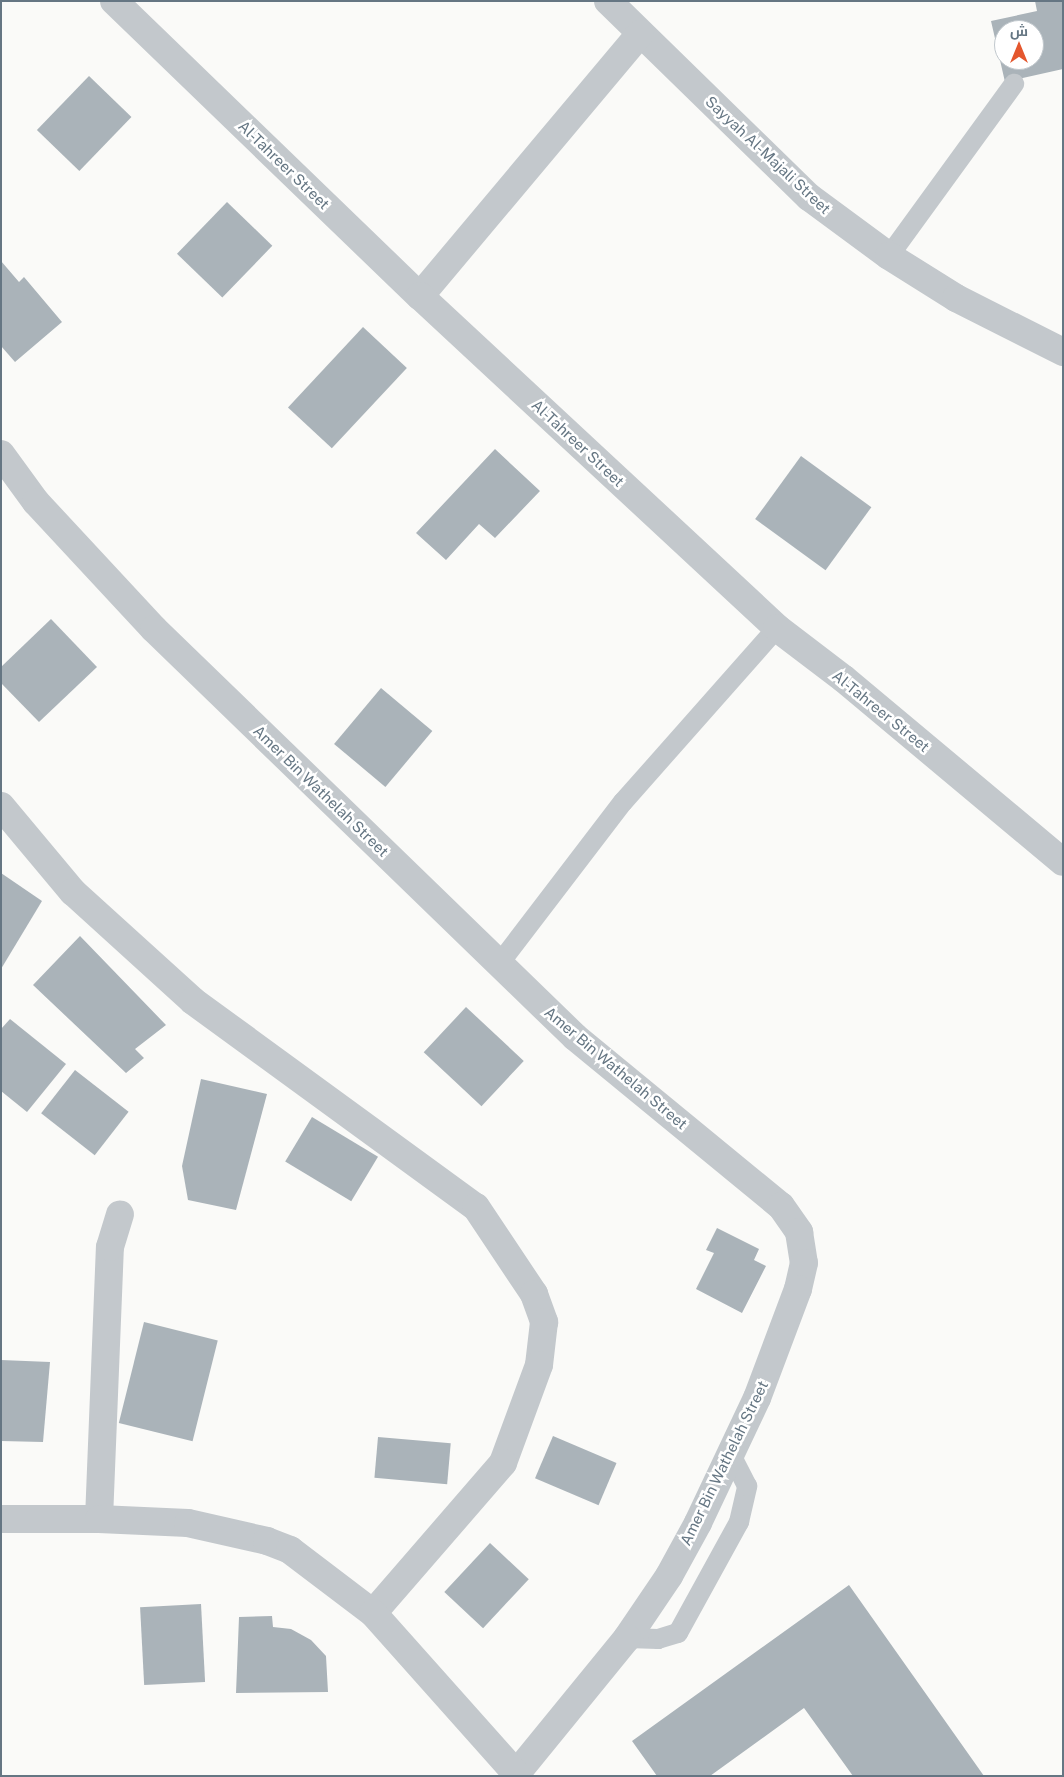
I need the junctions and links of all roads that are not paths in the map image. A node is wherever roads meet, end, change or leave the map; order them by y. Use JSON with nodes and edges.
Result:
{"nodes":[{"id":1,"x":114,"y":1,"type":"edge"},
{"id":2,"x":608,"y":1,"type":"edge"},
{"id":3,"x":640,"y":34,"type":"junction"},
{"id":4,"x":1014,"y":84,"type":"dead end"},
{"id":5,"x":889,"y":256,"type":"junction"},
{"id":6,"x":420,"y":296,"type":"junction"},
{"id":7,"x":1063,"y":352,"type":"edge"},
{"id":8,"x":1,"y":454,"type":"edge"},
{"id":9,"x":777,"y":628,"type":"junction"},
{"id":10,"x":1,"y":806,"type":"edge"},
{"id":11,"x":1063,"y":862,"type":"edge"},
{"id":12,"x":499,"y":964,"type":"junction"},
{"id":13,"x":120,"y":1215,"type":"dead end"},
{"id":14,"x":732,"y":1454,"type":"junction"},
{"id":15,"x":1,"y":1519,"type":"edge"},
{"id":16,"x":100,"y":1519,"type":"junction"},
{"id":17,"x":372,"y":1613,"type":"junction"},
{"id":18,"x":627,"y":1638,"type":"junction"},
{"id":19,"x":517,"y":1775,"type":"edge"}],
"edges":[{"from":1,"to":6,"type":"street","name":"Al-Tahreer Street"},
{"from":2,"to":3,"type":"street","name":"Sayyah Al-Majali Street"},
{"from":3,"to":5,"type":"street","name":"Sayyah Al-Majali Street"},
{"from":3,"to":6,"type":"street"},
{"from":4,"to":5,"type":"lane"},
{"from":5,"to":7,"type":"street","name":"Sayyah Al-Majali Street"},
{"from":6,"to":9,"type":"street","name":"Al-Tahreer Street"},
{"from":8,"to":12,"type":"street","name":"Amer Bin Wathelah Street"},
{"from":9,"to":11,"type":"street","name":"Al-Tahreer Street"},
{"from":9,"to":12,"type":"lane"},
{"from":10,"to":17,"type":"street"},
{"from":12,"to":14,"type":"street","name":"Amer Bin Wathelah Street"},
{"from":13,"to":16,"type":"street"},
{"from":14,"to":18,"type":"street","name":"Amer Bin Wathelah Street"},
{"from":14,"to":18,"type":"lane"},
{"from":15,"to":16,"type":"street"},
{"from":16,"to":17,"type":"street"},
{"from":17,"to":19,"type":"street"},
{"from":18,"to":19,"type":"street","name":"Amer Bin Wathelah Street"}]}
